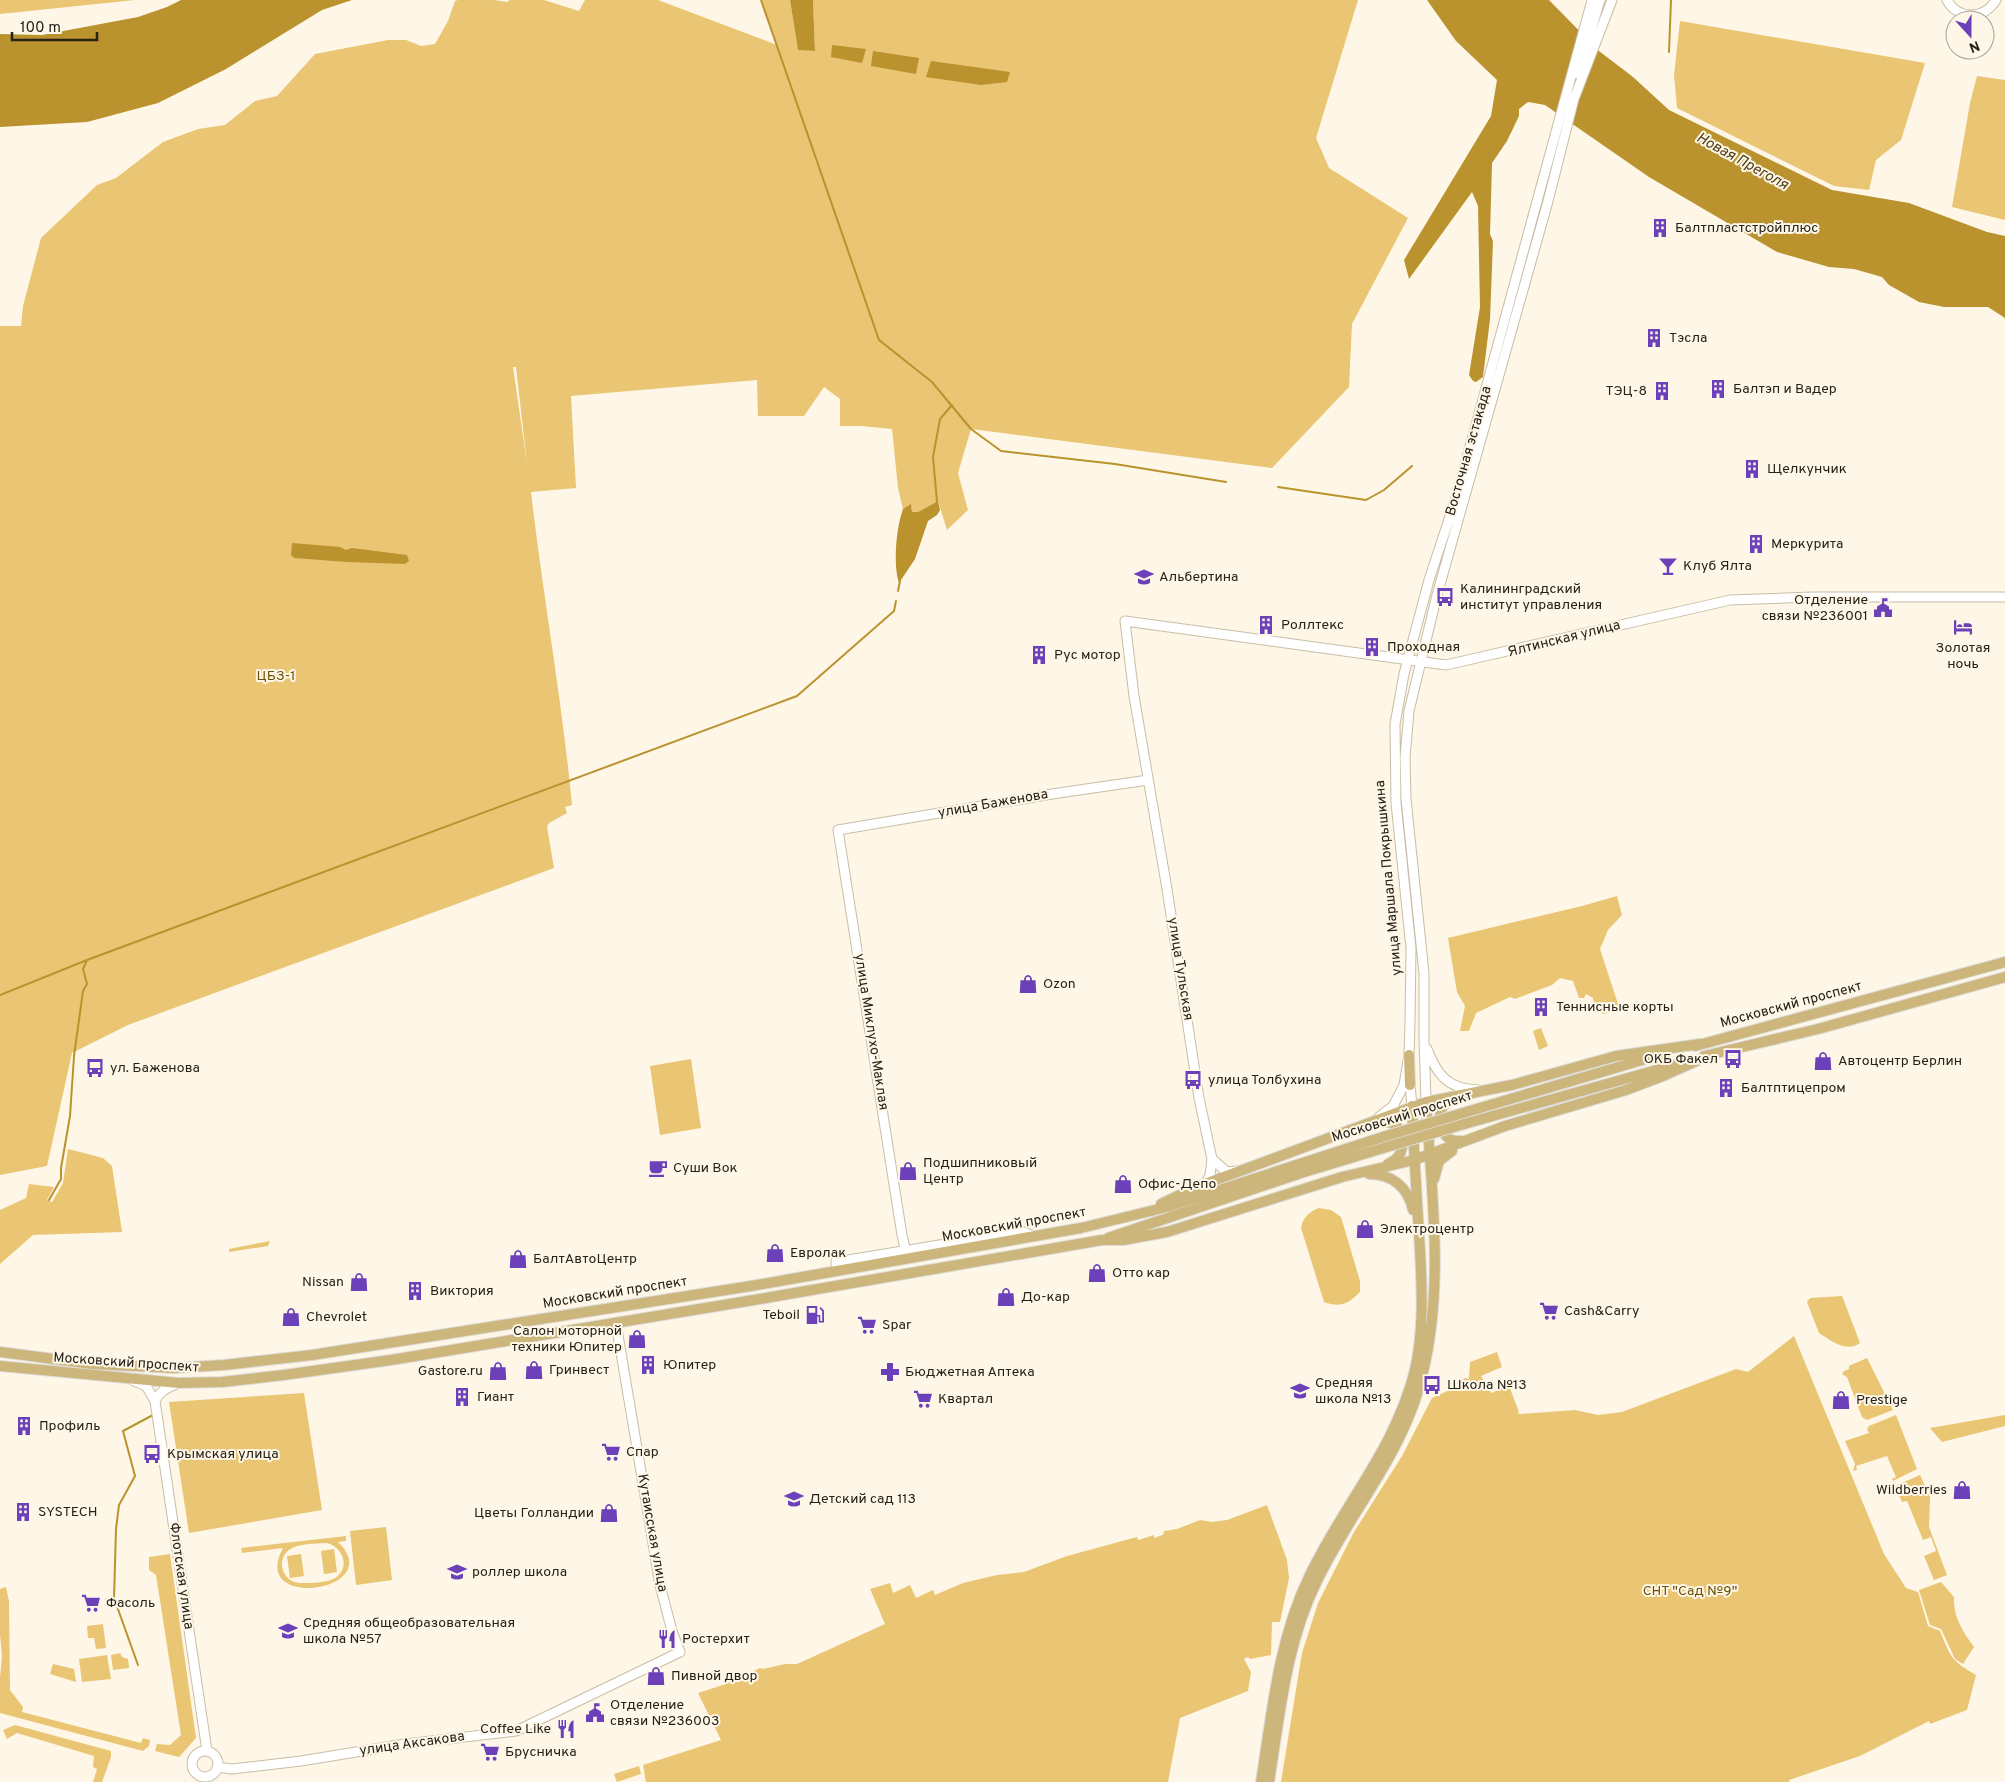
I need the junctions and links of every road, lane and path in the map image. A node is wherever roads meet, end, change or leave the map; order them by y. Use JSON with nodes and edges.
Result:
{"nodes":[{"id":1,"x":1592,"y":0,"type":"edge"},
{"id":2,"x":1600,"y":0,"type":"edge"},
{"id":3,"x":1612,"y":0,"type":"edge"},
{"id":4,"x":1947,"y":0,"type":"edge"},
{"id":5,"x":1997,"y":0,"type":"edge"},
{"id":6,"x":1574,"y":99,"type":"junction"},
{"id":7,"x":2005,"y":597,"type":"edge"},
{"id":8,"x":1125,"y":621,"type":"joint"},
{"id":9,"x":1408,"y":660,"type":"junction"},
{"id":10,"x":1421,"y":662,"type":"junction"},
{"id":11,"x":1148,"y":780,"type":"junction"},
{"id":12,"x":838,"y":830,"type":"joint"},
{"id":13,"x":2005,"y":962,"type":"edge"},
{"id":14,"x":2005,"y":977,"type":"edge"},
{"id":15,"x":1424,"y":1040,"type":"junction"},
{"id":16,"x":1700,"y":1044,"type":"junction"},
{"id":17,"x":1710,"y":1055,"type":"junction"},
{"id":18,"x":1409,"y":1056,"type":"junction"},
{"id":19,"x":1410,"y":1085,"type":"joint"},
{"id":20,"x":1488,"y":1090,"type":"junction"},
{"id":21,"x":1460,"y":1094,"type":"junction"},
{"id":22,"x":1426,"y":1102,"type":"junction"},
{"id":23,"x":1412,"y":1106,"type":"junction"},
{"id":24,"x":1375,"y":1120,"type":"junction"},
{"id":25,"x":1468,"y":1141,"type":"junction"},
{"id":26,"x":1429,"y":1155,"type":"junction"},
{"id":27,"x":1212,"y":1159,"type":"junction"},
{"id":28,"x":1414,"y":1160,"type":"junction"},
{"id":29,"x":1378,"y":1169,"type":"junction"},
{"id":30,"x":1240,"y":1171,"type":"junction"},
{"id":31,"x":1356,"y":1174,"type":"junction"},
{"id":32,"x":1206,"y":1184,"type":"junction"},
{"id":33,"x":1432,"y":1197,"type":"junction"},
{"id":34,"x":1145,"y":1213,"type":"junction"},
{"id":35,"x":1419,"y":1234,"type":"junction"},
{"id":36,"x":902,"y":1235,"type":"junction"},
{"id":37,"x":1102,"y":1240,"type":"junction"},
{"id":38,"x":892,"y":1252,"type":"junction"},
{"id":39,"x":907,"y":1254,"type":"junction"},
{"id":40,"x":836,"y":1266,"type":"junction"},
{"id":41,"x":750,"y":1286,"type":"junction"},
{"id":42,"x":754,"y":1300,"type":"junction"},
{"id":43,"x":616,"y":1323,"type":"junction"},
{"id":44,"x":0,"y":1352,"type":"edge"},
{"id":45,"x":280,"y":1359,"type":"junction"},
{"id":46,"x":92,"y":1364,"type":"junction"},
{"id":47,"x":107,"y":1365,"type":"junction"},
{"id":48,"x":0,"y":1366,"type":"edge"},
{"id":49,"x":284,"y":1375,"type":"junction"},
{"id":50,"x":91,"y":1376,"type":"junction"},
{"id":51,"x":106,"y":1378,"type":"junction"},
{"id":52,"x":130,"y":1380,"type":"junction"},
{"id":53,"x":179,"y":1383,"type":"junction"},
{"id":54,"x":155,"y":1401,"type":"junction"},
{"id":55,"x":680,"y":1652,"type":"joint"},
{"id":56,"x":207,"y":1751,"type":"junction"},
{"id":57,"x":217,"y":1767,"type":"junction"},
{"id":58,"x":207,"y":1780,"type":"edge"},
{"id":59,"x":1261,"y":1782,"type":"edge"},
{"id":60,"x":1269,"y":1782,"type":"edge"}],
"edges":[{"from":1,"to":9,"type":"street","name":"Восточная эстакада"},
{"from":2,"to":6,"type":"street"},
{"from":3,"to":6,"type":"street"},
{"from":4,"to":5,"type":"street"},
{"from":6,"to":10,"type":"street","name":"Восточная эстакада"},
{"from":7,"to":10,"type":"street","name":"Ялтинская улица"},
{"from":8,"to":9,"type":"street","name":"Ялтинская улица"},
{"from":8,"to":11,"type":"street","name":"улица Тульская"},
{"from":9,"to":10,"type":"street","name":"Ялтинская улица"},
{"from":9,"to":18,"type":"street","name":"улица Маршала Покрышкина"},
{"from":10,"to":15,"type":"street","name":"улица Маршала Покрышкина"},
{"from":11,"to":12,"type":"street","name":"улица Баженова"},
{"from":11,"to":27,"type":"street","name":"улица Тульская"},
{"from":12,"to":36,"type":"street","name":"улица Миклухо-Маклая"},
{"from":13,"to":16,"type":"main road","name":"Московский проспект"},
{"from":14,"to":17,"type":"main road","name":"Московский проспект"},
{"from":15,"to":20,"type":"street"},
{"from":15,"to":22,"type":"street","name":"улица Маршала Покрышкина"},
{"from":16,"to":20,"type":"main road"},
{"from":16,"to":34,"type":"main road","name":"Московский проспект","bridge":true},
{"from":17,"to":25,"type":"main road"},
{"from":17,"to":37,"type":"main road","name":"Московский проспект","bridge":true},
{"from":18,"to":19,"type":"main road","name":"улица Маршала Покрышкина"},
{"from":18,"to":24,"type":"street"},
{"from":19,"to":23,"type":"street","name":"улица Маршала Покрышкина"},
{"from":20,"to":21,"type":"main road"},
{"from":21,"to":22,"type":"main road"},
{"from":21,"to":25,"type":"main road"},
{"from":22,"to":23,"type":"main road"},
{"from":22,"to":26,"type":"main road","name":"улица Маршала Покрышкина"},
{"from":23,"to":24,"type":"main road"},
{"from":23,"to":28,"type":"main road","name":"улица Маршала Покрышкина"},
{"from":24,"to":29,"type":"main road"},
{"from":24,"to":30,"type":"main road"},
{"from":25,"to":26,"type":"main road"},
{"from":25,"to":33,"type":"main road"},
{"from":26,"to":28,"type":"main road"},
{"from":26,"to":33,"type":"main road","name":"улица Маршала Покрышкина"},
{"from":27,"to":30,"type":"street"},
{"from":27,"to":32,"type":"street"},
{"from":28,"to":29,"type":"main road"},
{"from":28,"to":35,"type":"main road","name":"улица Маршала Покрышкина"},
{"from":29,"to":31,"type":"main road"},
{"from":30,"to":32,"type":"main road"},
{"from":31,"to":35,"type":"main road"},
{"from":31,"to":37,"type":"main road"},
{"from":32,"to":34,"type":"main road"},
{"from":33,"to":60,"type":"main road","name":"улица Маршала Покрышкина"},
{"from":34,"to":39,"type":"main road","name":"Московский проспект"},
{"from":35,"to":59,"type":"main road","name":"улица Маршала Покрышкина"},
{"from":36,"to":38,"type":"street"},
{"from":36,"to":39,"type":"street","name":"улица Миклухо-Маклая"},
{"from":37,"to":42,"type":"main road","name":"Московский проспект"},
{"from":38,"to":39,"type":"street"},
{"from":38,"to":40,"type":"street"},
{"from":39,"to":40,"type":"main road","name":"Московский проспект"},
{"from":40,"to":41,"type":"main road","name":"Московский проспект"},
{"from":41,"to":42,"type":"main road"},
{"from":41,"to":45,"type":"main road","name":"Московский проспект"},
{"from":42,"to":43,"type":"main road","name":"Московский проспект"},
{"from":43,"to":49,"type":"main road","name":"Московский проспект"},
{"from":43,"to":55,"type":"street","name":"Кутаисская улица"},
{"from":44,"to":46,"type":"main road","name":"Московский проспект"},
{"from":45,"to":47,"type":"main road","name":"Московский проспект"},
{"from":45,"to":49,"type":"main road"},
{"from":46,"to":47,"type":"main road","name":"Московский проспект"},
{"from":46,"to":50,"type":"main road"},
{"from":47,"to":51,"type":"main road"},
{"from":48,"to":50,"type":"main road","name":"Московский проспект"},
{"from":49,"to":53,"type":"main road","name":"Московский проспект"},
{"from":50,"to":51,"type":"main road","name":"Московский проспект"},
{"from":51,"to":52,"type":"main road","name":"Московский проспект"},
{"from":52,"to":53,"type":"main road","name":"Московский проспект"},
{"from":52,"to":54,"type":"street"},
{"from":53,"to":54,"type":"street"},
{"from":54,"to":56,"type":"street","name":"Флотская улица"},
{"from":55,"to":57,"type":"street","name":"улица Аксакова"},
{"from":56,"to":57,"type":"street"},
{"from":56,"to":58,"type":"street"},
{"from":57,"to":58,"type":"street"}]}
